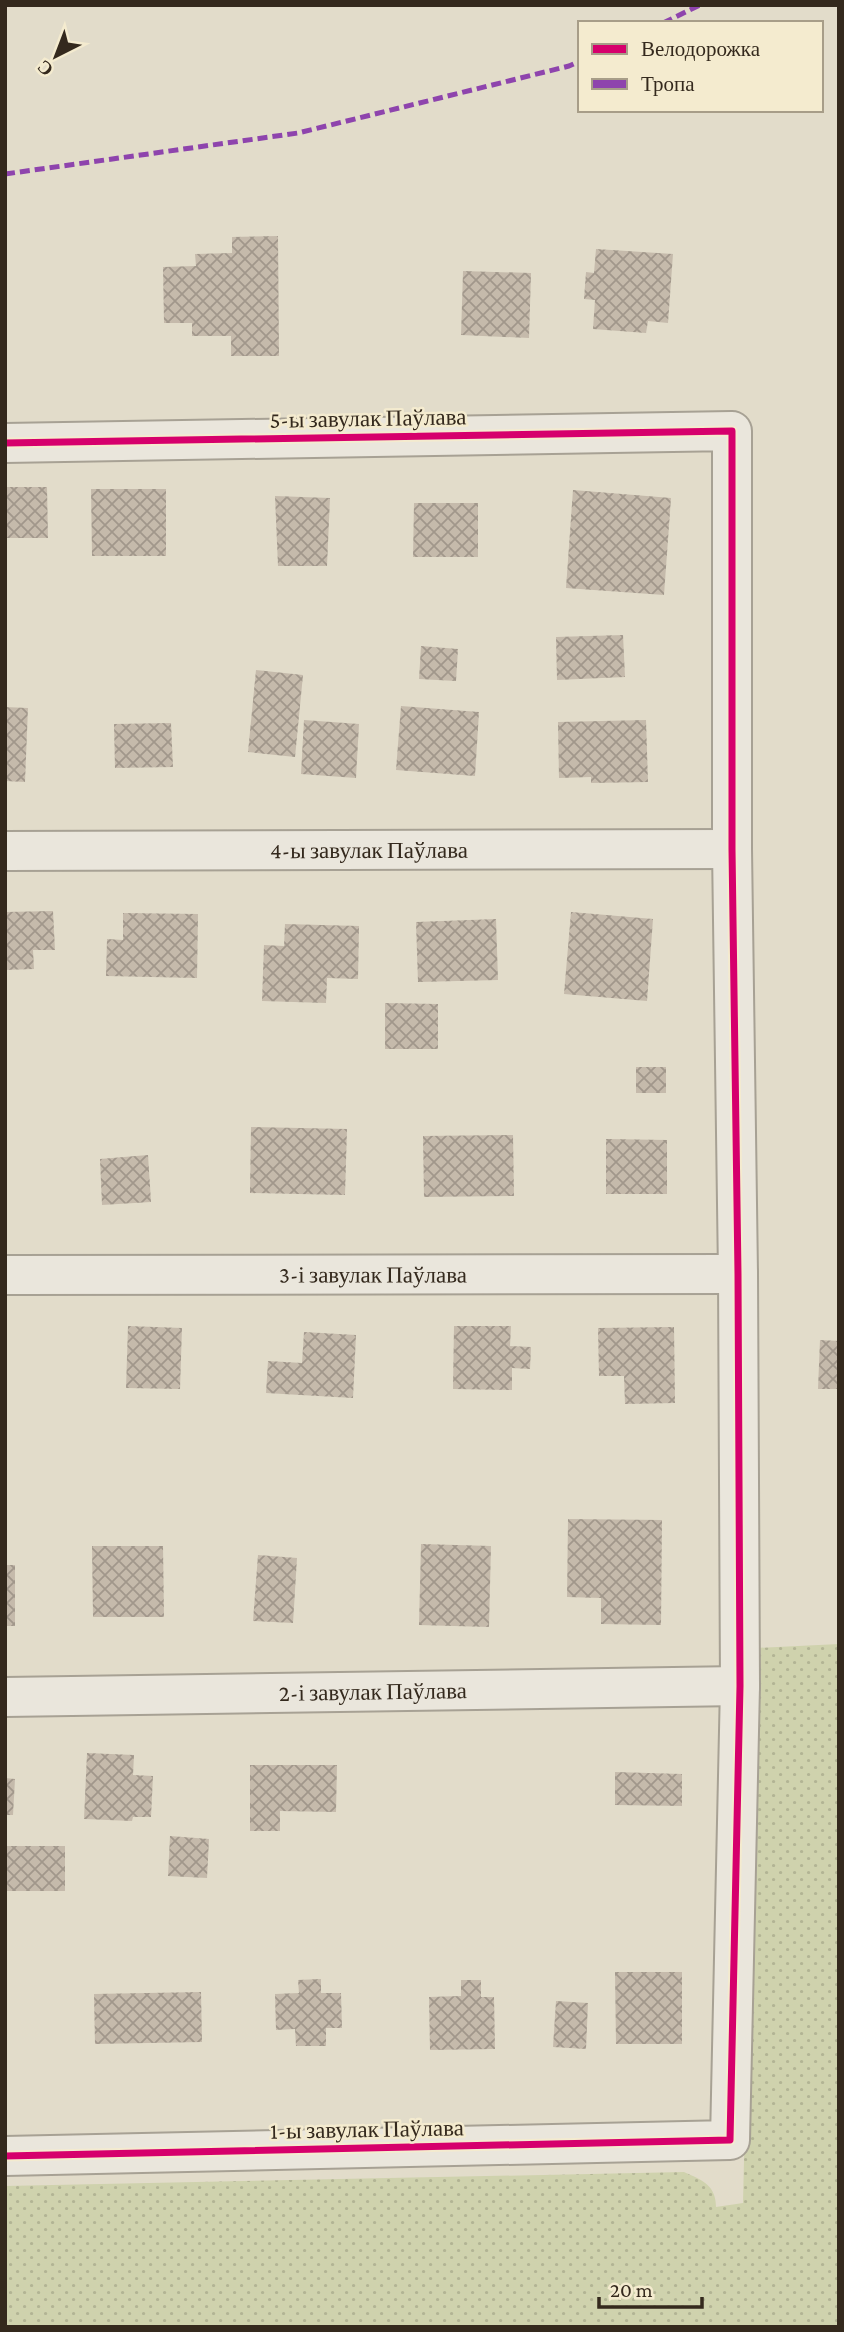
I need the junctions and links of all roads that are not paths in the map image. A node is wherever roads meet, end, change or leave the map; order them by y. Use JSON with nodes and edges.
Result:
{"nodes":[{"id":1,"x":5,"y":443,"type":"edge"},
{"id":2,"x":732,"y":849,"type":"junction"},
{"id":3,"x":5,"y":850,"type":"edge"},
{"id":4,"x":738,"y":1274,"type":"junction"},
{"id":5,"x":5,"y":1275,"type":"edge"},
{"id":6,"x":740,"y":1686,"type":"junction"},
{"id":7,"x":5,"y":1697,"type":"edge"},
{"id":8,"x":5,"y":2156,"type":"edge"}],
"edges":[{"from":1,"to":2,"type":"street","name":"5-ы завулак Паўлава"},
{"from":2,"to":3,"type":"street","name":"4-ы завулак Паўлава"},
{"from":2,"to":4,"type":"street"},
{"from":4,"to":5,"type":"street","name":"3-і завулак Паўлава"},
{"from":4,"to":6,"type":"street"},
{"from":6,"to":7,"type":"street","name":"2-і завулак Паўлава"},
{"from":6,"to":8,"type":"street","name":"1-ы завулак Паўлава"}]}
